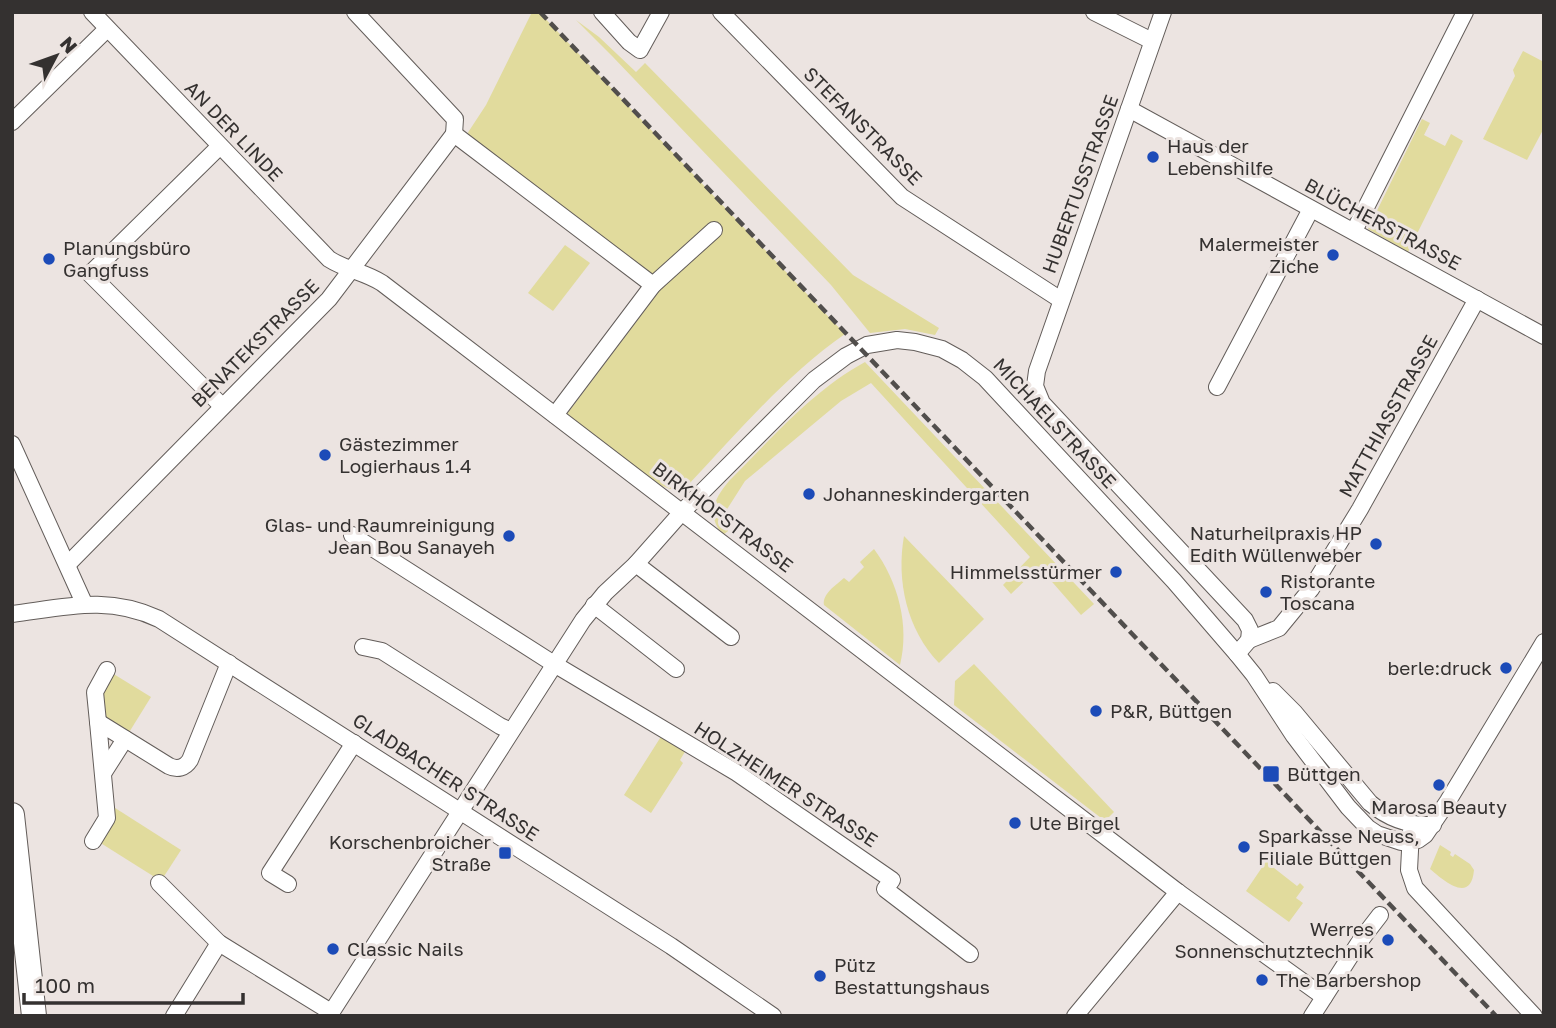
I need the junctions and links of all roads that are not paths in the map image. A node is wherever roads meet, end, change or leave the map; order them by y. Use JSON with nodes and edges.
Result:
{"nodes":[{"id":1,"x":92,"y":12,"type":"edge"},
{"id":2,"x":355,"y":12,"type":"edge"},
{"id":3,"x":602,"y":12,"type":"edge"},
{"id":4,"x":661,"y":12,"type":"edge"},
{"id":5,"x":721,"y":12,"type":"edge"},
{"id":6,"x":1094,"y":12,"type":"edge"},
{"id":7,"x":1163,"y":12,"type":"edge"},
{"id":8,"x":1465,"y":12,"type":"edge"},
{"id":9,"x":107,"y":29,"type":"junction"},
{"id":10,"x":1152,"y":41,"type":"junction"},
{"id":11,"x":1129,"y":109,"type":"junction"},
{"id":12,"x":12,"y":122,"type":"edge"},
{"id":13,"x":454,"y":134,"type":"junction"},
{"id":14,"x":220,"y":146,"type":"junction"},
{"id":15,"x":1311,"y":209,"type":"junction"},
{"id":16,"x":715,"y":230,"type":"dead end"},
{"id":17,"x":1354,"y":231,"type":"junction"},
{"id":18,"x":352,"y":269,"type":"junction"},
{"id":19,"x":653,"y":285,"type":"junction"},
{"id":20,"x":1477,"y":299,"type":"junction"},
{"id":21,"x":1061,"y":300,"type":"junction"},
{"id":22,"x":1544,"y":336,"type":"edge"},
{"id":23,"x":1037,"y":371,"type":"joint"},
{"id":24,"x":1217,"y":387,"type":"dead end"},
{"id":25,"x":222,"y":406,"type":"junction"},
{"id":26,"x":555,"y":415,"type":"junction"},
{"id":27,"x":12,"y":444,"type":"edge"},
{"id":28,"x":682,"y":512,"type":"junction"},
{"id":29,"x":352,"y":535,"type":"dead end"},
{"id":30,"x":68,"y":564,"type":"junction"},
{"id":31,"x":636,"y":564,"type":"junction"},
{"id":32,"x":84,"y":603,"type":"junction"},
{"id":33,"x":594,"y":605,"type":"junction"},
{"id":34,"x":12,"y":614,"type":"edge"},
{"id":35,"x":732,"y":637,"type":"dead end"},
{"id":36,"x":1249,"y":640,"type":"junction"},
{"id":37,"x":1544,"y":642,"type":"edge"},
{"id":38,"x":363,"y":647,"type":"dead end"},
{"id":39,"x":1237,"y":653,"type":"junction"},
{"id":40,"x":229,"y":663,"type":"junction"},
{"id":41,"x":554,"y":664,"type":"junction"},
{"id":42,"x":676,"y":669,"type":"dead end"},
{"id":43,"x":107,"y":670,"type":"dead end"},
{"id":44,"x":1254,"y":675,"type":"junction"},
{"id":45,"x":98,"y":722,"type":"junction"},
{"id":46,"x":511,"y":731,"type":"junction"},
{"id":47,"x":125,"y":739,"type":"junction"},
{"id":48,"x":354,"y":743,"type":"junction"},
{"id":49,"x":104,"y":772,"type":"junction"},
{"id":50,"x":459,"y":810,"type":"junction"},
{"id":51,"x":12,"y":815,"type":"edge"},
{"id":52,"x":1411,"y":824,"type":"junction"},
{"id":53,"x":1433,"y":825,"type":"junction"},
{"id":54,"x":93,"y":841,"type":"dead end"},
{"id":55,"x":1410,"y":841,"type":"junction"},
{"id":56,"x":159,"y":883,"type":"dead end"},
{"id":57,"x":288,"y":884,"type":"dead end"},
{"id":58,"x":1178,"y":892,"type":"junction"},
{"id":59,"x":1380,"y":915,"type":"dead end"},
{"id":60,"x":219,"y":943,"type":"junction"},
{"id":61,"x":970,"y":954,"type":"dead end"},
{"id":62,"x":1324,"y":997,"type":"junction"},
{"id":63,"x":330,"y":1014,"type":"edge"},
{"id":64,"x":34,"y":1016,"type":"edge"},
{"id":65,"x":174,"y":1016,"type":"edge"},
{"id":66,"x":773,"y":1016,"type":"edge"},
{"id":67,"x":1075,"y":1016,"type":"edge"},
{"id":68,"x":1312,"y":1016,"type":"edge"},
{"id":69,"x":1534,"y":1016,"type":"edge"}],
"edges":[{"from":1,"to":9,"type":"street","name":"AN DER LINDE"},
{"from":2,"to":13,"type":"street"},
{"from":3,"to":4,"type":"street"},
{"from":5,"to":21,"type":"street","name":"STEFANSTRASSE"},
{"from":6,"to":10,"type":"street"},
{"from":7,"to":10,"type":"street","name":"HUBERTUSSTRASSE"},
{"from":8,"to":17,"type":"street"},
{"from":9,"to":12,"type":"street"},
{"from":9,"to":14,"type":"street","name":"AN DER LINDE"},
{"from":10,"to":11,"type":"street","name":"HUBERTUSSTRASSE"},
{"from":11,"to":15,"type":"street","name":"BLÜCHERSTRASSE"},
{"from":11,"to":21,"type":"street","name":"HUBERTUSSTRASSE"},
{"from":13,"to":18,"type":"street","name":"BENATEKSTRASSE"},
{"from":13,"to":19,"type":"street"},
{"from":14,"to":18,"type":"street","name":"AN DER LINDE"},
{"from":14,"to":25,"type":"street"},
{"from":15,"to":17,"type":"street","name":"BLÜCHERSTRASSE"},
{"from":15,"to":24,"type":"street"},
{"from":16,"to":19,"type":"street"},
{"from":17,"to":20,"type":"street","name":"BLÜCHERSTRASSE"},
{"from":18,"to":25,"type":"street","name":"BENATEKSTRASSE"},
{"from":18,"to":26,"type":"street","name":"BIRKHOFSTRASSE"},
{"from":19,"to":26,"type":"street"},
{"from":20,"to":22,"type":"street","name":"BLÜCHERSTRASSE"},
{"from":20,"to":36,"type":"street","name":"MATTHIASSTRASSE"},
{"from":21,"to":23,"type":"street","name":"HUBERTUSSTRASSE"},
{"from":23,"to":36,"type":"street","name":"MICHAELSTRASSE"},
{"from":25,"to":30,"type":"street","name":"BENATEKSTRASSE"},
{"from":26,"to":28,"type":"street","name":"BIRKHOFSTRASSE"},
{"from":27,"to":30,"type":"street"},
{"from":28,"to":31,"type":"street"},
{"from":28,"to":39,"type":"street","name":"MICHAELSTRASSE"},
{"from":28,"to":58,"type":"street","name":"BIRKHOFSTRASSE"},
{"from":29,"to":41,"type":"street"},
{"from":30,"to":32,"type":"street"},
{"from":31,"to":33,"type":"street"},
{"from":31,"to":35,"type":"street"},
{"from":32,"to":34,"type":"street","name":"GLADBACHER STRASSE"},
{"from":32,"to":40,"type":"street","name":"GLADBACHER STRASSE"},
{"from":33,"to":41,"type":"street"},
{"from":33,"to":42,"type":"street"},
{"from":36,"to":39,"type":"street"},
{"from":37,"to":53,"type":"street"},
{"from":38,"to":46,"type":"street"},
{"from":39,"to":44,"type":"street","name":"MICHAELSTRASSE"},
{"from":40,"to":47,"type":"street"},
{"from":40,"to":48,"type":"street","name":"GLADBACHER STRASSE"},
{"from":41,"to":46,"type":"street"},
{"from":41,"to":61,"type":"street","name":"HOLZHEIMER STRASSE"},
{"from":43,"to":45,"type":"street"},
{"from":44,"to":52,"type":"street","name":"MICHAELSTRASSE"},
{"from":44,"to":55,"type":"street","name":"MICHAELSTRASSE"},
{"from":45,"to":47,"type":"street"},
{"from":45,"to":49,"type":"street"},
{"from":46,"to":50,"type":"street"},
{"from":47,"to":49,"type":"street"},
{"from":48,"to":50,"type":"street","name":"GLADBACHER STRASSE"},
{"from":48,"to":57,"type":"street"},
{"from":49,"to":54,"type":"street"},
{"from":50,"to":63,"type":"street"},
{"from":50,"to":66,"type":"street","name":"GLADBACHER STRASSE"},
{"from":51,"to":64,"type":"main road"},
{"from":52,"to":53,"type":"street","name":"MICHAELSTRASSE"},
{"from":52,"to":55,"type":"street"},
{"from":53,"to":55,"type":"street"},
{"from":55,"to":69,"type":"street"},
{"from":56,"to":60,"type":"street"},
{"from":58,"to":62,"type":"street","name":"BIRKHOFSTRASSE"},
{"from":58,"to":67,"type":"street"},
{"from":59,"to":62,"type":"street"},
{"from":60,"to":63,"type":"street"},
{"from":60,"to":65,"type":"street"},
{"from":62,"to":68,"type":"street"}]}
